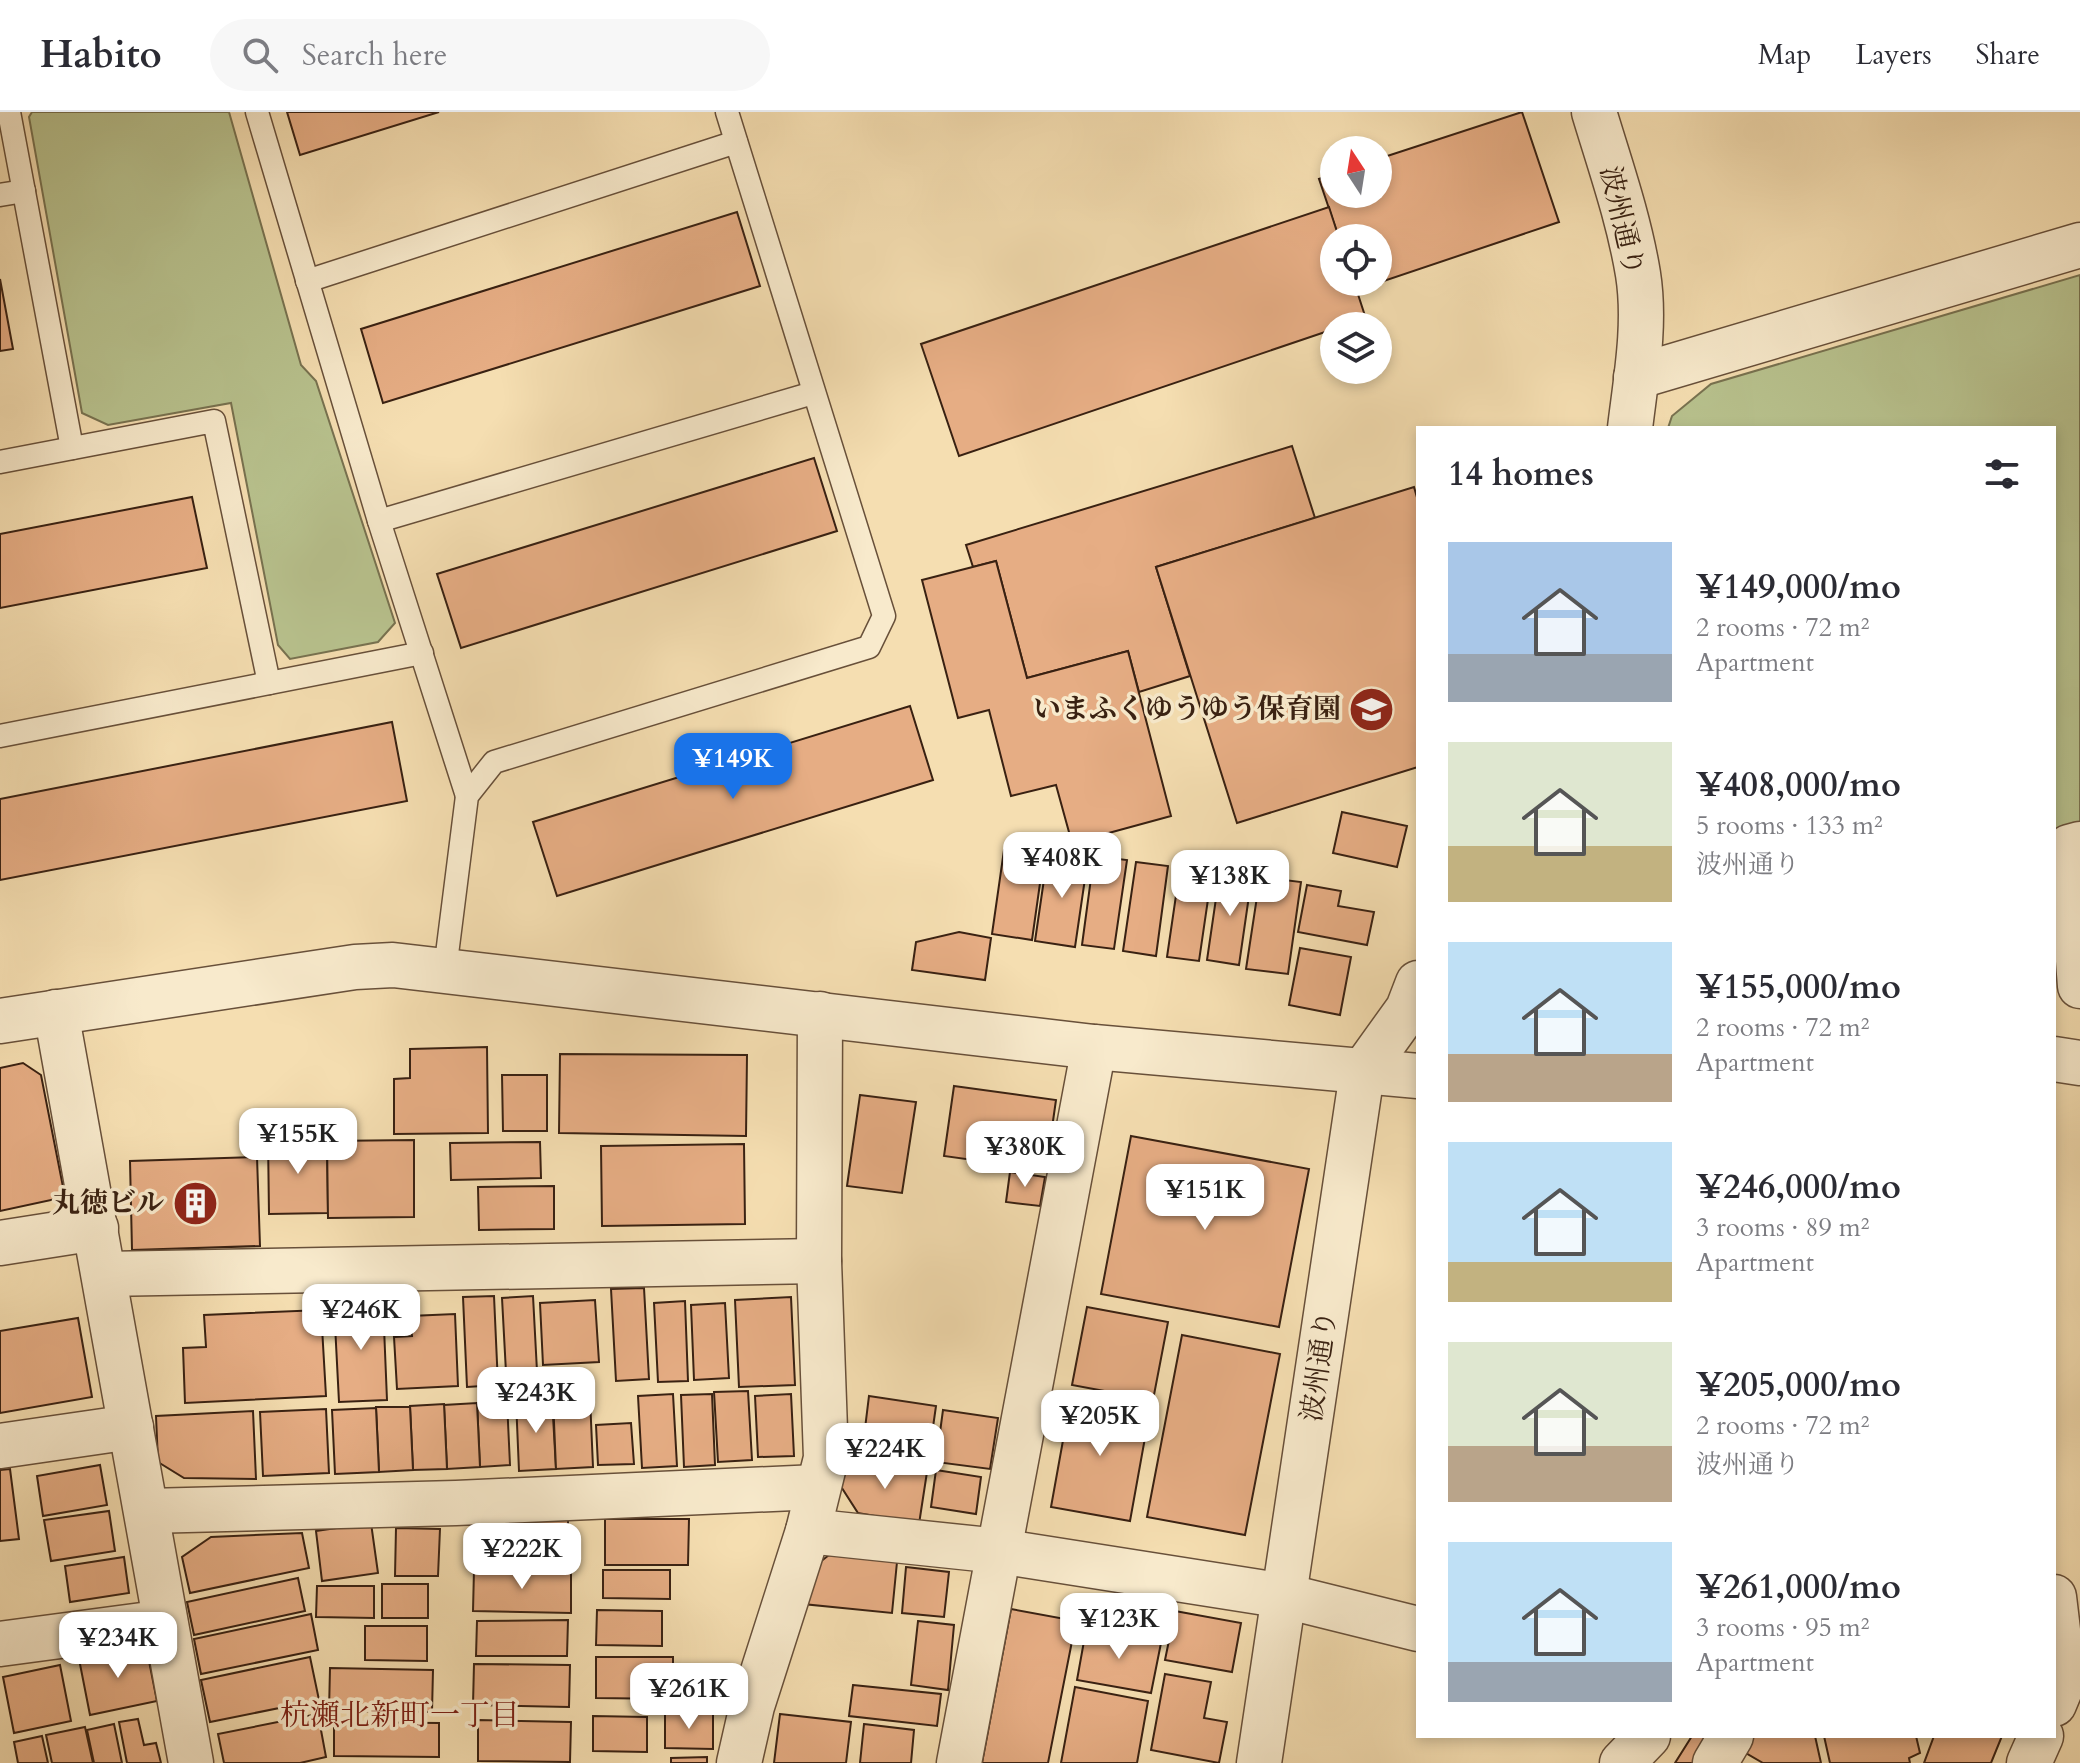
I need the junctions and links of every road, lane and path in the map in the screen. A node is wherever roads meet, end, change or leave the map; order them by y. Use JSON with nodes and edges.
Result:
{"nodes":[{"id":1,"x":9,"y":112,"type":"edge"},
{"id":2,"x":257,"y":112,"type":"edge"},
{"id":3,"x":727,"y":112,"type":"edge"},
{"id":4,"x":1594,"y":112,"type":"edge"},
{"id":5,"x":736,"y":142,"type":"junction"},
{"id":6,"x":24,"y":191,"type":"junction"},
{"id":7,"x":0,"y":195,"type":"edge"},
{"id":8,"x":2080,"y":245,"type":"edge"},
{"id":9,"x":307,"y":281,"type":"junction"},
{"id":10,"x":1636,"y":377,"type":"junction"},
{"id":11,"x":813,"y":393,"type":"junction"},
{"id":12,"x":1630,"y":426,"type":"edge"},
{"id":13,"x":72,"y":448,"type":"junction"},
{"id":14,"x":0,"y":462,"type":"edge"},
{"id":15,"x":379,"y":521,"type":"junction"},
{"id":16,"x":422,"y":653,"type":"junction"},
{"id":17,"x":269,"y":683,"type":"junction"},
{"id":18,"x":0,"y":736,"type":"edge"},
{"id":19,"x":467,"y":796,"type":"junction"},
{"id":20,"x":2080,"y":844,"type":"edge"},
{"id":21,"x":445,"y":970,"type":"junction"},
{"id":22,"x":2080,"y":986,"type":"edge"},
{"id":23,"x":1416,"y":988,"type":"edge"},
{"id":24,"x":56,"y":1012,"type":"junction"},
{"id":25,"x":820,"y":1014,"type":"junction"},
{"id":26,"x":0,"y":1021,"type":"edge"},
{"id":27,"x":1094,"y":1047,"type":"junction"},
{"id":28,"x":2056,"y":1059,"type":"edge"},
{"id":29,"x":2080,"y":1063,"type":"edge"},
{"id":30,"x":1362,"y":1073,"type":"junction"},
{"id":31,"x":1416,"y":1076,"type":"edge"},
{"id":32,"x":96,"y":1228,"type":"junction"},
{"id":33,"x":0,"y":1243,"type":"edge"},
{"id":34,"x":819,"y":1261,"type":"junction"},
{"id":35,"x":104,"y":1274,"type":"junction"},
{"id":36,"x":131,"y":1427,"type":"junction"},
{"id":37,"x":0,"y":1446,"type":"edge"},
{"id":38,"x":817,"y":1487,"type":"junction"},
{"id":39,"x":147,"y":1511,"type":"junction"},
{"id":40,"x":808,"y":1531,"type":"junction"},
{"id":41,"x":999,"y":1551,"type":"junction"},
{"id":42,"x":1285,"y":1596,"type":"junction"},
{"id":43,"x":2056,"y":1604,"type":"edge"},
{"id":44,"x":165,"y":1622,"type":"junction"},
{"id":45,"x":1416,"y":1629,"type":"edge"},
{"id":46,"x":0,"y":1644,"type":"edge"},
{"id":47,"x":2068,"y":1649,"type":"edge"},
{"id":48,"x":2056,"y":1696,"type":"edge"},
{"id":49,"x":1646,"y":1738,"type":"edge"},
{"id":50,"x":1730,"y":1738,"type":"edge"},
{"id":51,"x":2040,"y":1738,"type":"edge"},
{"id":52,"x":191,"y":1763,"type":"edge"},
{"id":53,"x":739,"y":1763,"type":"edge"},
{"id":54,"x":959,"y":1763,"type":"edge"},
{"id":55,"x":1259,"y":1763,"type":"edge"},
{"id":56,"x":1622,"y":1763,"type":"edge"},
{"id":57,"x":1715,"y":1763,"type":"edge"},
{"id":58,"x":2029,"y":1763,"type":"edge"}],
"edges":[{"from":1,"to":6,"type":"lane"},
{"from":2,"to":9,"type":"lane"},
{"from":3,"to":5,"type":"lane"},
{"from":4,"to":10,"type":"street","name":"波州通り"},
{"from":5,"to":9,"type":"lane"},
{"from":5,"to":11,"type":"lane"},
{"from":6,"to":7,"type":"lane"},
{"from":6,"to":13,"type":"lane"},
{"from":8,"to":10,"type":"street"},
{"from":9,"to":15,"type":"lane"},
{"from":10,"to":12,"type":"street","name":"波州通り"},
{"from":11,"to":15,"type":"lane"},
{"from":11,"to":19,"type":"lane"},
{"from":13,"to":14,"type":"lane"},
{"from":13,"to":17,"type":"lane"},
{"from":15,"to":16,"type":"lane"},
{"from":16,"to":17,"type":"lane"},
{"from":16,"to":19,"type":"lane"},
{"from":17,"to":18,"type":"lane"},
{"from":19,"to":21,"type":"lane"},
{"from":20,"to":22,"type":"street"},
{"from":21,"to":24,"type":"street"},
{"from":21,"to":25,"type":"street"},
{"from":23,"to":30,"type":"street","name":"波州通り"},
{"from":24,"to":26,"type":"street"},
{"from":24,"to":32,"type":"street"},
{"from":25,"to":27,"type":"street"},
{"from":25,"to":34,"type":"street"},
{"from":27,"to":30,"type":"street"},
{"from":27,"to":41,"type":"street"},
{"from":28,"to":29,"type":"street"},
{"from":30,"to":31,"type":"street"},
{"from":30,"to":42,"type":"street","name":"波州通り"},
{"from":32,"to":33,"type":"street"},
{"from":32,"to":35,"type":"street"},
{"from":34,"to":35,"type":"street"},
{"from":34,"to":38,"type":"street"},
{"from":35,"to":36,"type":"street"},
{"from":36,"to":37,"type":"street"},
{"from":36,"to":39,"type":"street"},
{"from":38,"to":39,"type":"street"},
{"from":38,"to":40,"type":"street"},
{"from":39,"to":44,"type":"street"},
{"from":40,"to":41,"type":"street"},
{"from":40,"to":53,"type":"street"},
{"from":41,"to":42,"type":"street"},
{"from":41,"to":54,"type":"street"},
{"from":42,"to":45,"type":"street"},
{"from":42,"to":55,"type":"street","name":"波州通り"},
{"from":43,"to":47,"type":"street"},
{"from":44,"to":46,"type":"street"},
{"from":44,"to":52,"type":"street"},
{"from":47,"to":48,"type":"street"},
{"from":49,"to":56,"type":"street"},
{"from":50,"to":57,"type":"street"},
{"from":51,"to":58,"type":"street"}]}
